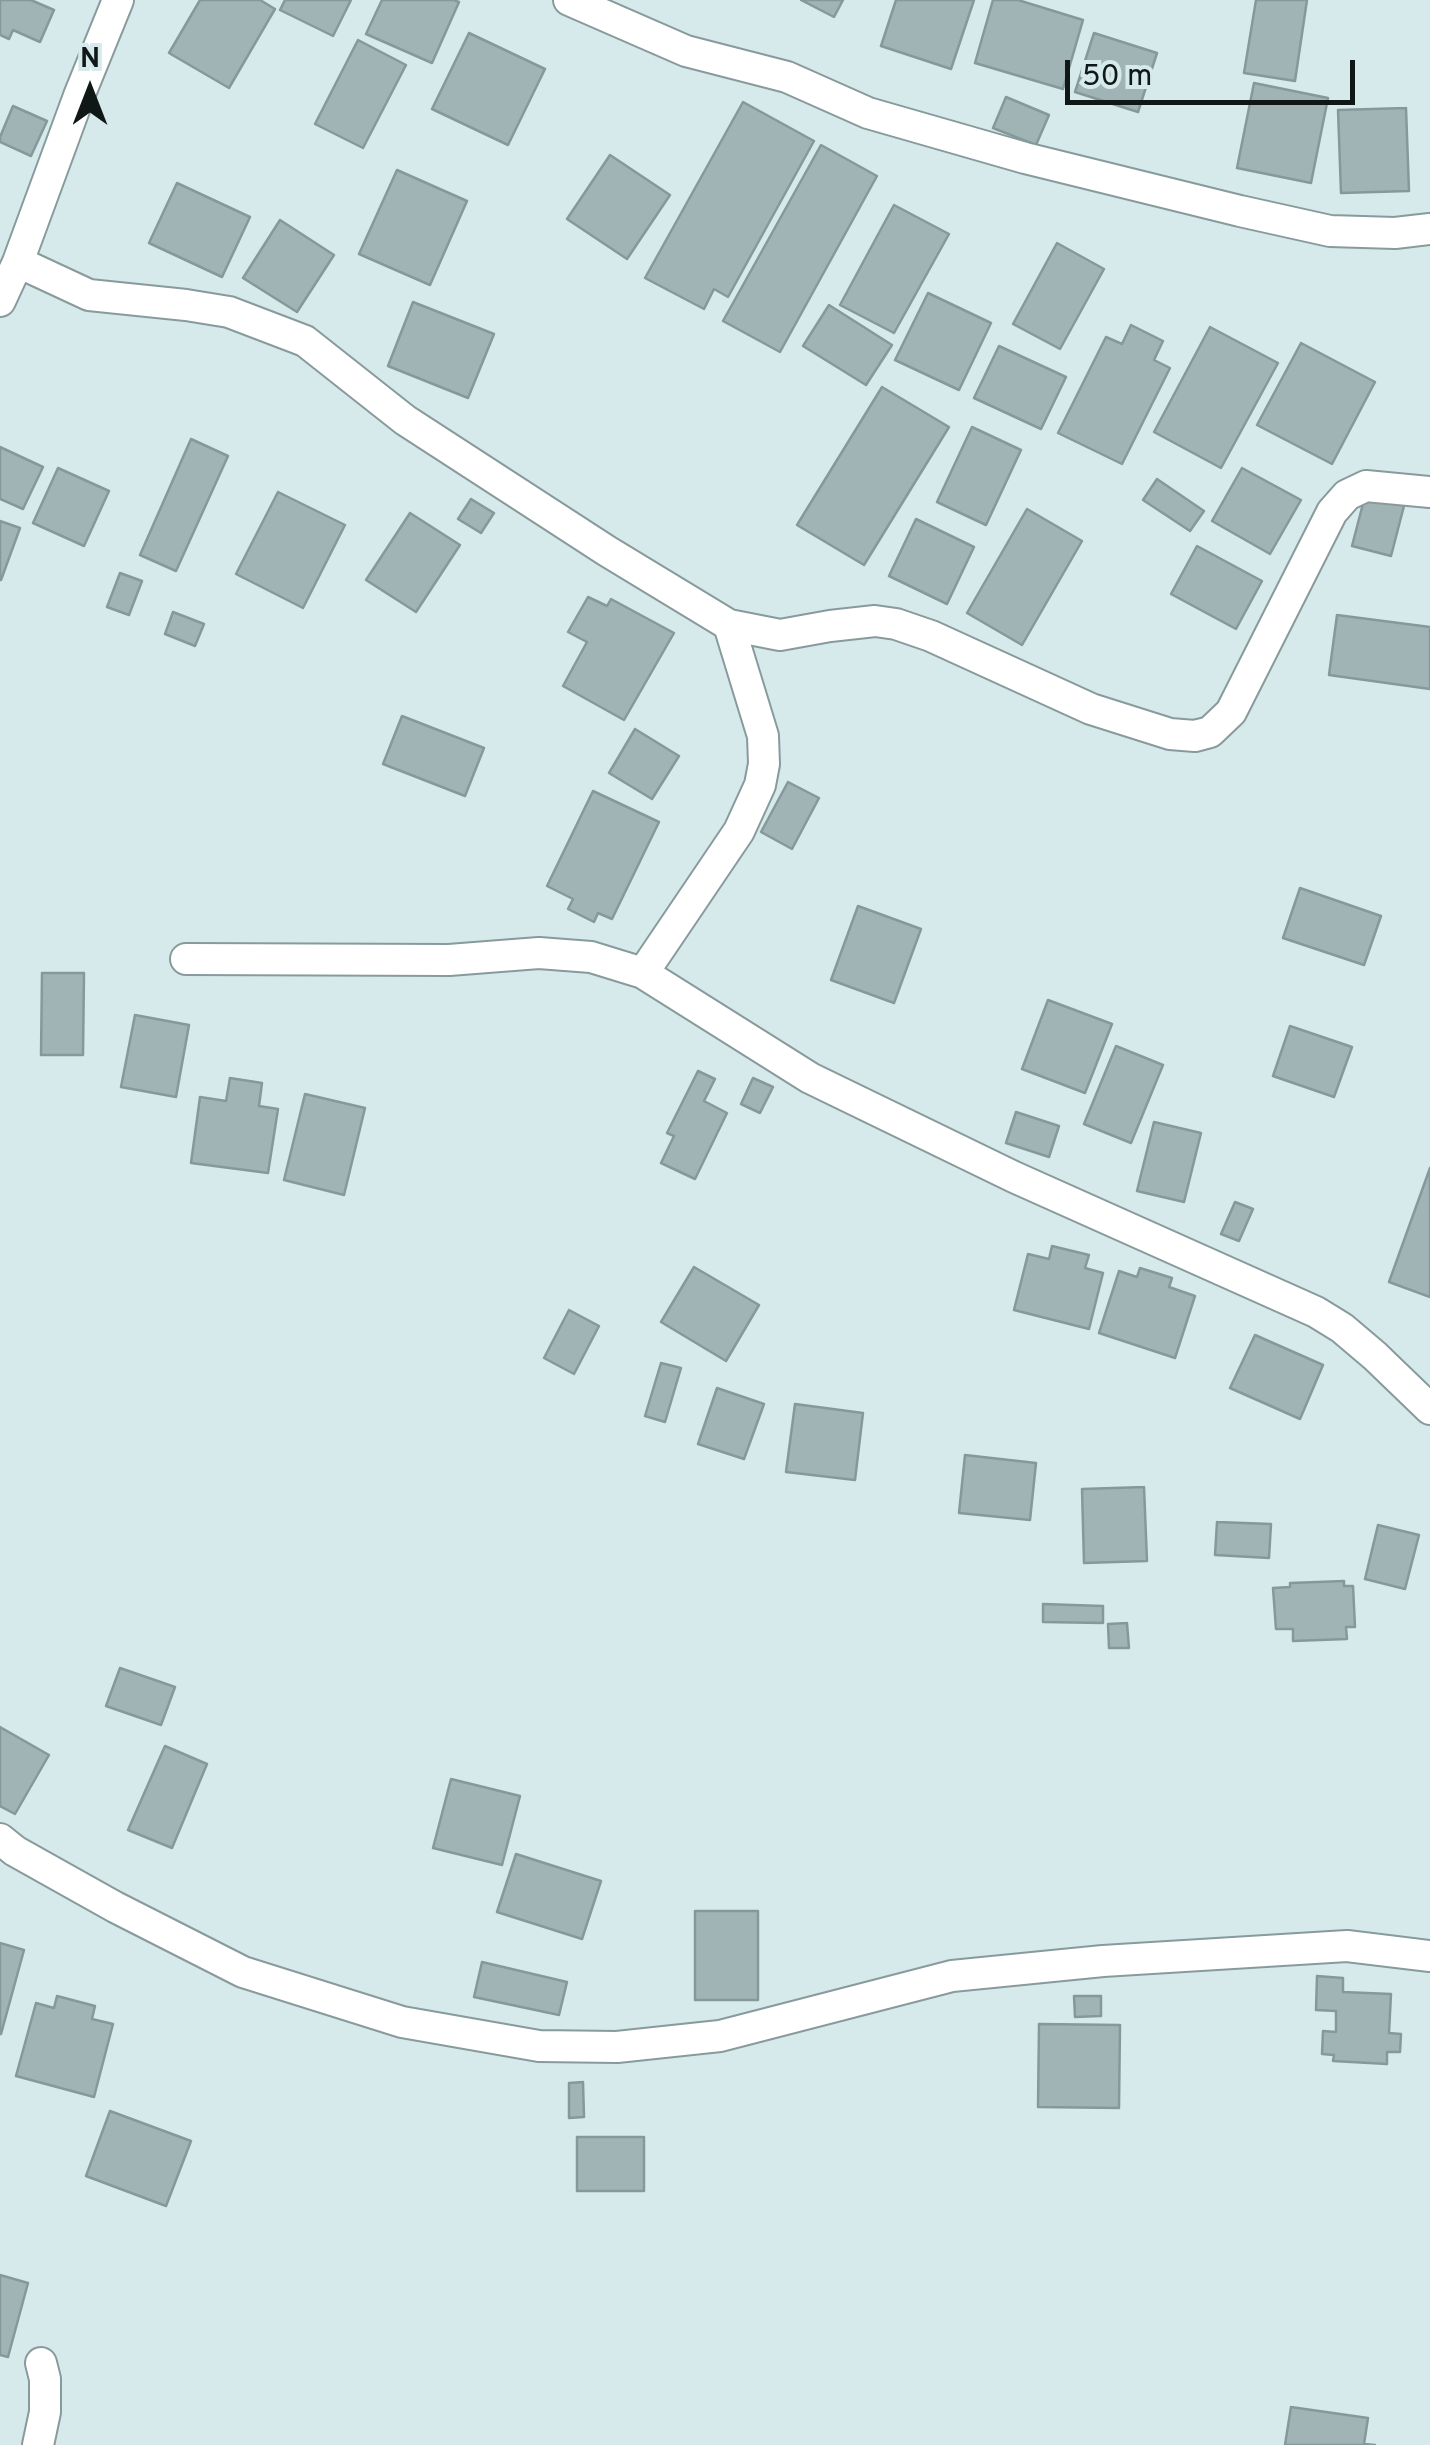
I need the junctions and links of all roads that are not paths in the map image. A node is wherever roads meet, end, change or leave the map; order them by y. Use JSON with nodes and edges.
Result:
{"nodes":[{"id":1,"x":118,"y":0,"type":"edge"},
{"id":2,"x":569,"y":0,"type":"edge"},
{"id":3,"x":1430,"y":229,"type":"edge"},
{"id":4,"x":18,"y":262,"type":"junction"},
{"id":5,"x":0,"y":300,"type":"edge"},
{"id":6,"x":1430,"y":492,"type":"edge"},
{"id":7,"x":729,"y":625,"type":"junction"},
{"id":8,"x":186,"y":959,"type":"dead end"},
{"id":9,"x":643,"y":973,"type":"junction"},
{"id":10,"x":1430,"y":1409,"type":"edge"},
{"id":11,"x":0,"y":1839,"type":"edge"},
{"id":12,"x":1430,"y":1956,"type":"edge"},
{"id":13,"x":42,"y":2362,"type":"dead end"},
{"id":14,"x":38,"y":2445,"type":"edge"}],
"edges":[{"from":1,"to":4,"type":"street"},
{"from":2,"to":3,"type":"street"},
{"from":4,"to":5,"type":"street"},
{"from":4,"to":7,"type":"street"},
{"from":6,"to":7,"type":"street"},
{"from":7,"to":9,"type":"street"},
{"from":8,"to":9,"type":"street"},
{"from":9,"to":10,"type":"street"},
{"from":11,"to":12,"type":"street"},
{"from":13,"to":14,"type":"street"}]}
